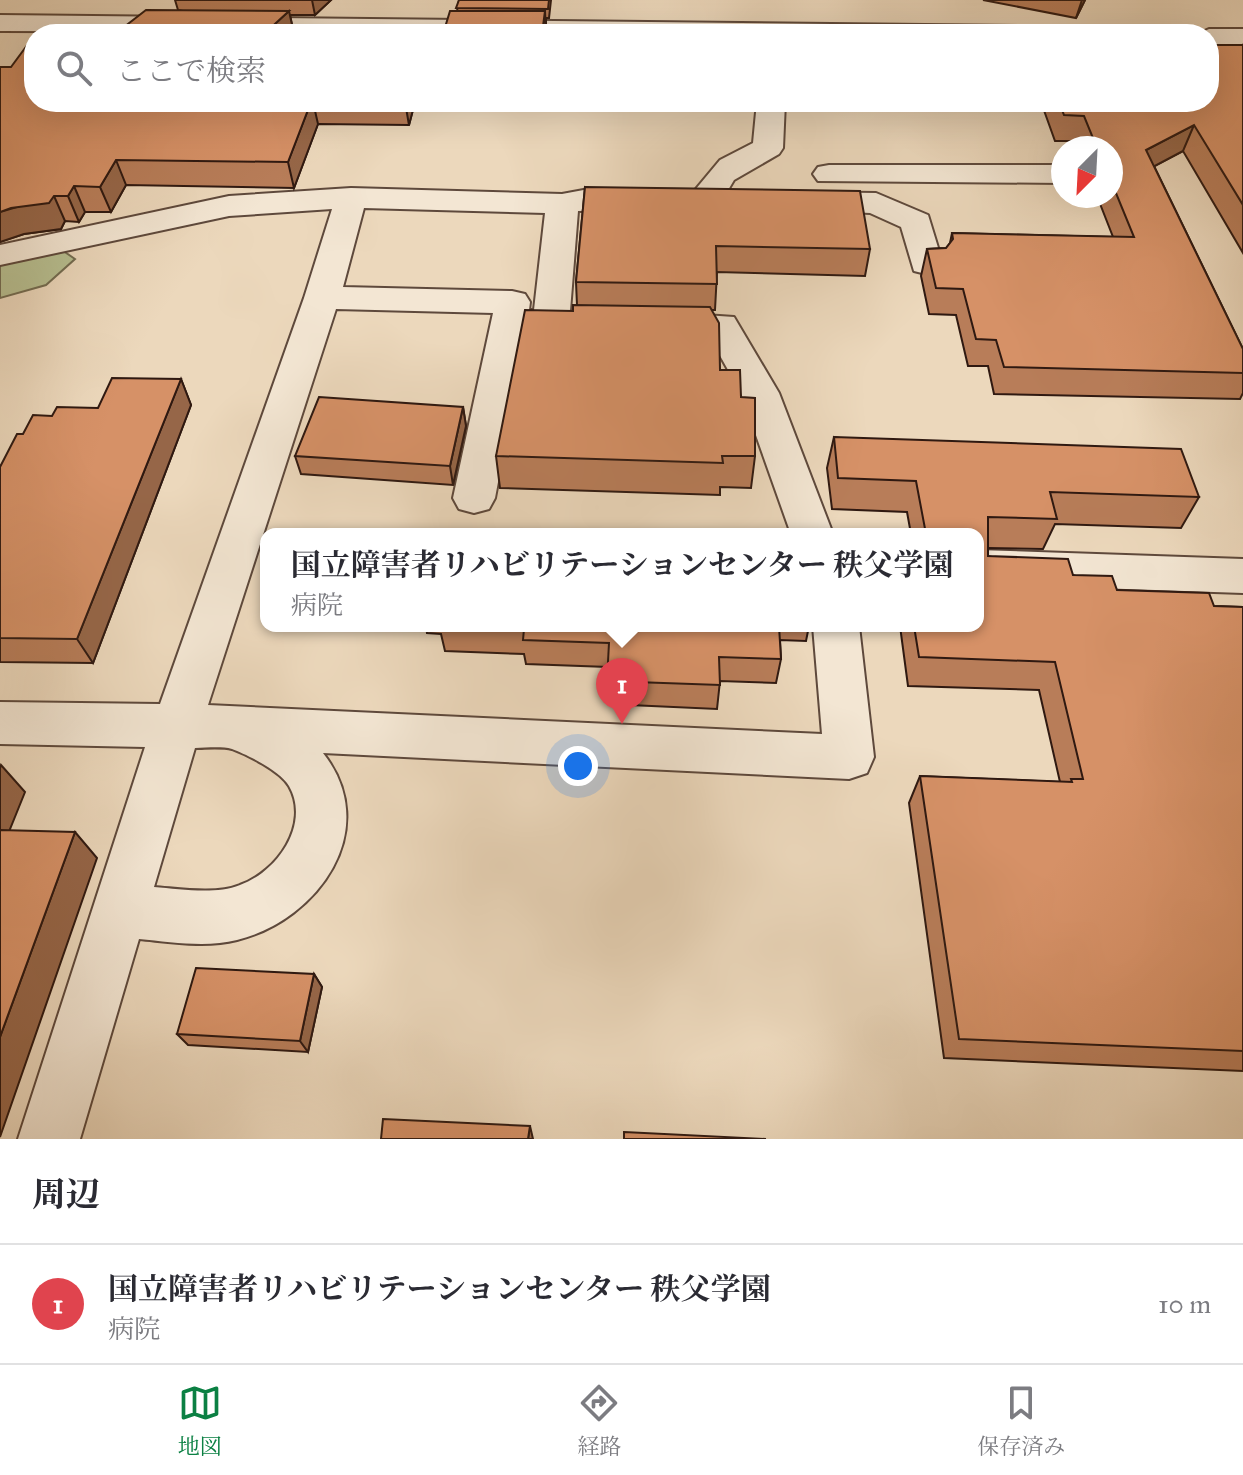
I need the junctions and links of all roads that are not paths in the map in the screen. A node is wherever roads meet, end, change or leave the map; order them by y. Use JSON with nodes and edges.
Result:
{"nodes":[{"id":1,"x":605,"y":0,"type":"edge"},
{"id":2,"x":0,"y":23,"type":"edge"},
{"id":3,"x":141,"y":24,"type":"edge"},
{"id":4,"x":569,"y":24,"type":"edge"},
{"id":5,"x":1219,"y":37,"type":"edge"},
{"id":6,"x":1243,"y":37,"type":"edge"},
{"id":7,"x":777,"y":112,"type":"edge"},
{"id":8,"x":808,"y":167,"type":"junction"},
{"id":9,"x":1051,"y":174,"type":"edge"},
{"id":10,"x":351,"y":198,"type":"junction"},
{"id":11,"x":737,"y":200,"type":"junction"},
{"id":12,"x":562,"y":204,"type":"junction"},
{"id":13,"x":0,"y":255,"type":"edge"},
{"id":14,"x":926,"y":264,"type":"edge"},
{"id":15,"x":322,"y":298,"type":"junction"},
{"id":16,"x":510,"y":321,"type":"junction"},
{"id":17,"x":551,"y":322,"type":"junction"},
{"id":18,"x":474,"y":498,"type":"dead end"},
{"id":19,"x":810,"y":528,"type":"edge"},
{"id":20,"x":984,"y":567,"type":"edge"},
{"id":21,"x":1243,"y":576,"type":"edge"},
{"id":22,"x":837,"y":632,"type":"edge"},
{"id":23,"x":0,"y":723,"type":"edge"},
{"id":24,"x":177,"y":725,"type":"junction"},
{"id":25,"x":235,"y":727,"type":"junction"},
{"id":26,"x":119,"y":911,"type":"junction"},
{"id":27,"x":49,"y":1139,"type":"edge"}],
"edges":[{"from":1,"to":4,"type":"street"},
{"from":2,"to":3,"type":"street"},
{"from":5,"to":6,"type":"street"},
{"from":7,"to":8,"type":"street"},
{"from":8,"to":9,"type":"street"},
{"from":8,"to":11,"type":"street"},
{"from":8,"to":11,"type":"street"},
{"from":8,"to":14,"type":"street"},
{"from":10,"to":12,"type":"street"},
{"from":10,"to":13,"type":"street"},
{"from":10,"to":15,"type":"street"},
{"from":11,"to":12,"type":"street"},
{"from":12,"to":17,"type":"street"},
{"from":15,"to":16,"type":"street"},
{"from":15,"to":24,"type":"street"},
{"from":16,"to":17,"type":"street"},
{"from":16,"to":18,"type":"street"},
{"from":17,"to":19,"type":"street"},
{"from":20,"to":21,"type":"street"},
{"from":22,"to":25,"type":"street"},
{"from":23,"to":24,"type":"street"},
{"from":24,"to":25,"type":"street"},
{"from":24,"to":26,"type":"street"},
{"from":25,"to":26,"type":"street"},
{"from":26,"to":27,"type":"street"}]}
